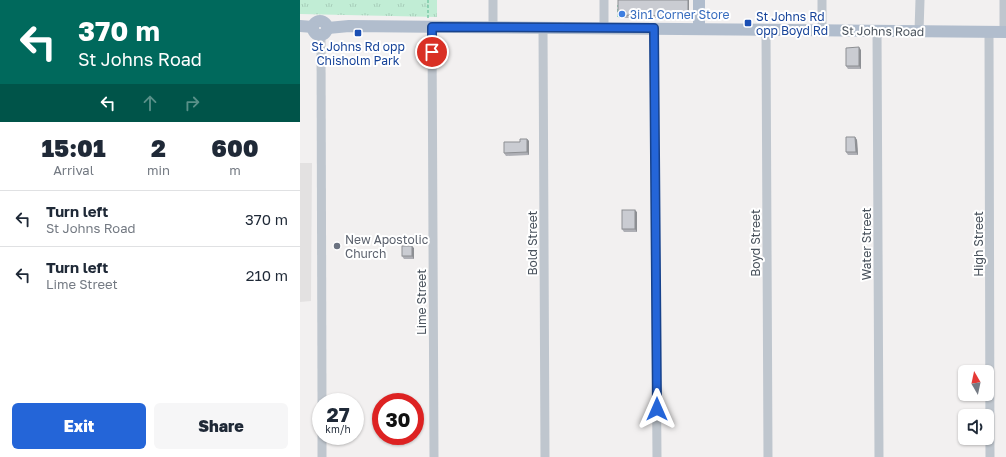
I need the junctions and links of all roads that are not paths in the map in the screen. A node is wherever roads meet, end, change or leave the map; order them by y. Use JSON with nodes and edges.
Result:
{"nodes":[{"id":1,"x":492,"y":0,"type":"edge"},
{"id":2,"x":604,"y":0,"type":"edge"},
{"id":3,"x":699,"y":0,"type":"edge"},
{"id":4,"x":822,"y":0,"type":"edge"},
{"id":5,"x":920,"y":0,"type":"edge"},
{"id":6,"x":1004,"y":0,"type":"edge"},
{"id":7,"x":430,"y":23,"type":"junction"},
{"id":8,"x":300,"y":26,"type":"edge"},
{"id":9,"x":493,"y":27,"type":"junction"},
{"id":10,"x":543,"y":28,"type":"junction"},
{"id":11,"x":604,"y":28,"type":"junction"},
{"id":12,"x":654,"y":28,"type":"junction"},
{"id":13,"x":699,"y":28,"type":"junction"},
{"id":14,"x":321,"y":30,"type":"junction"},
{"id":15,"x":766,"y":30,"type":"junction"},
{"id":16,"x":822,"y":30,"type":"junction"},
{"id":17,"x":877,"y":30,"type":"junction"},
{"id":18,"x":919,"y":31,"type":"junction"},
{"id":19,"x":989,"y":32,"type":"junction"},
{"id":20,"x":1005,"y":32,"type":"edge"},
{"id":21,"x":322,"y":393,"type":"edge"},
{"id":22,"x":322,"y":445,"type":"edge"},
{"id":23,"x":322,"y":457,"type":"edge"},
{"id":24,"x":434,"y":457,"type":"edge"},
{"id":25,"x":545,"y":457,"type":"edge"},
{"id":26,"x":657,"y":457,"type":"edge"},
{"id":27,"x":768,"y":457,"type":"edge"},
{"id":28,"x":879,"y":457,"type":"edge"},
{"id":29,"x":990,"y":457,"type":"edge"}],
"edges":[{"from":1,"to":9,"type":"street"},
{"from":2,"to":11,"type":"street"},
{"from":3,"to":13,"type":"main road"},
{"from":4,"to":16,"type":"street"},
{"from":5,"to":18,"type":"street"},
{"from":6,"to":20,"type":"street"},
{"from":7,"to":9,"type":"main road","name":"St Johns Road"},
{"from":7,"to":14,"type":"main road","name":"St Johns Road"},
{"from":7,"to":24,"type":"street","name":"Lime Street"},
{"from":8,"to":14,"type":"main road","name":"St Johns Road"},
{"from":9,"to":10,"type":"main road","name":"St Johns Road"},
{"from":10,"to":11,"type":"main road","name":"St Johns Road"},
{"from":10,"to":25,"type":"street","name":"Bold Street"},
{"from":11,"to":12,"type":"main road","name":"St Johns Road"},
{"from":12,"to":13,"type":"main road","name":"St Johns Road"},
{"from":12,"to":26,"type":"street"},
{"from":13,"to":15,"type":"main road","name":"St Johns Road"},
{"from":14,"to":21,"type":"street"},
{"from":15,"to":16,"type":"main road","name":"St Johns Road"},
{"from":15,"to":27,"type":"street","name":"Boyd Street"},
{"from":16,"to":17,"type":"main road","name":"St Johns Road"},
{"from":17,"to":18,"type":"main road","name":"St Johns Road"},
{"from":17,"to":28,"type":"street","name":"Water Street"},
{"from":18,"to":19,"type":"main road","name":"St Johns Road"},
{"from":19,"to":20,"type":"main road","name":"St Johns Road"},
{"from":19,"to":29,"type":"street","name":"High Street"},
{"from":22,"to":23,"type":"street"}]}
